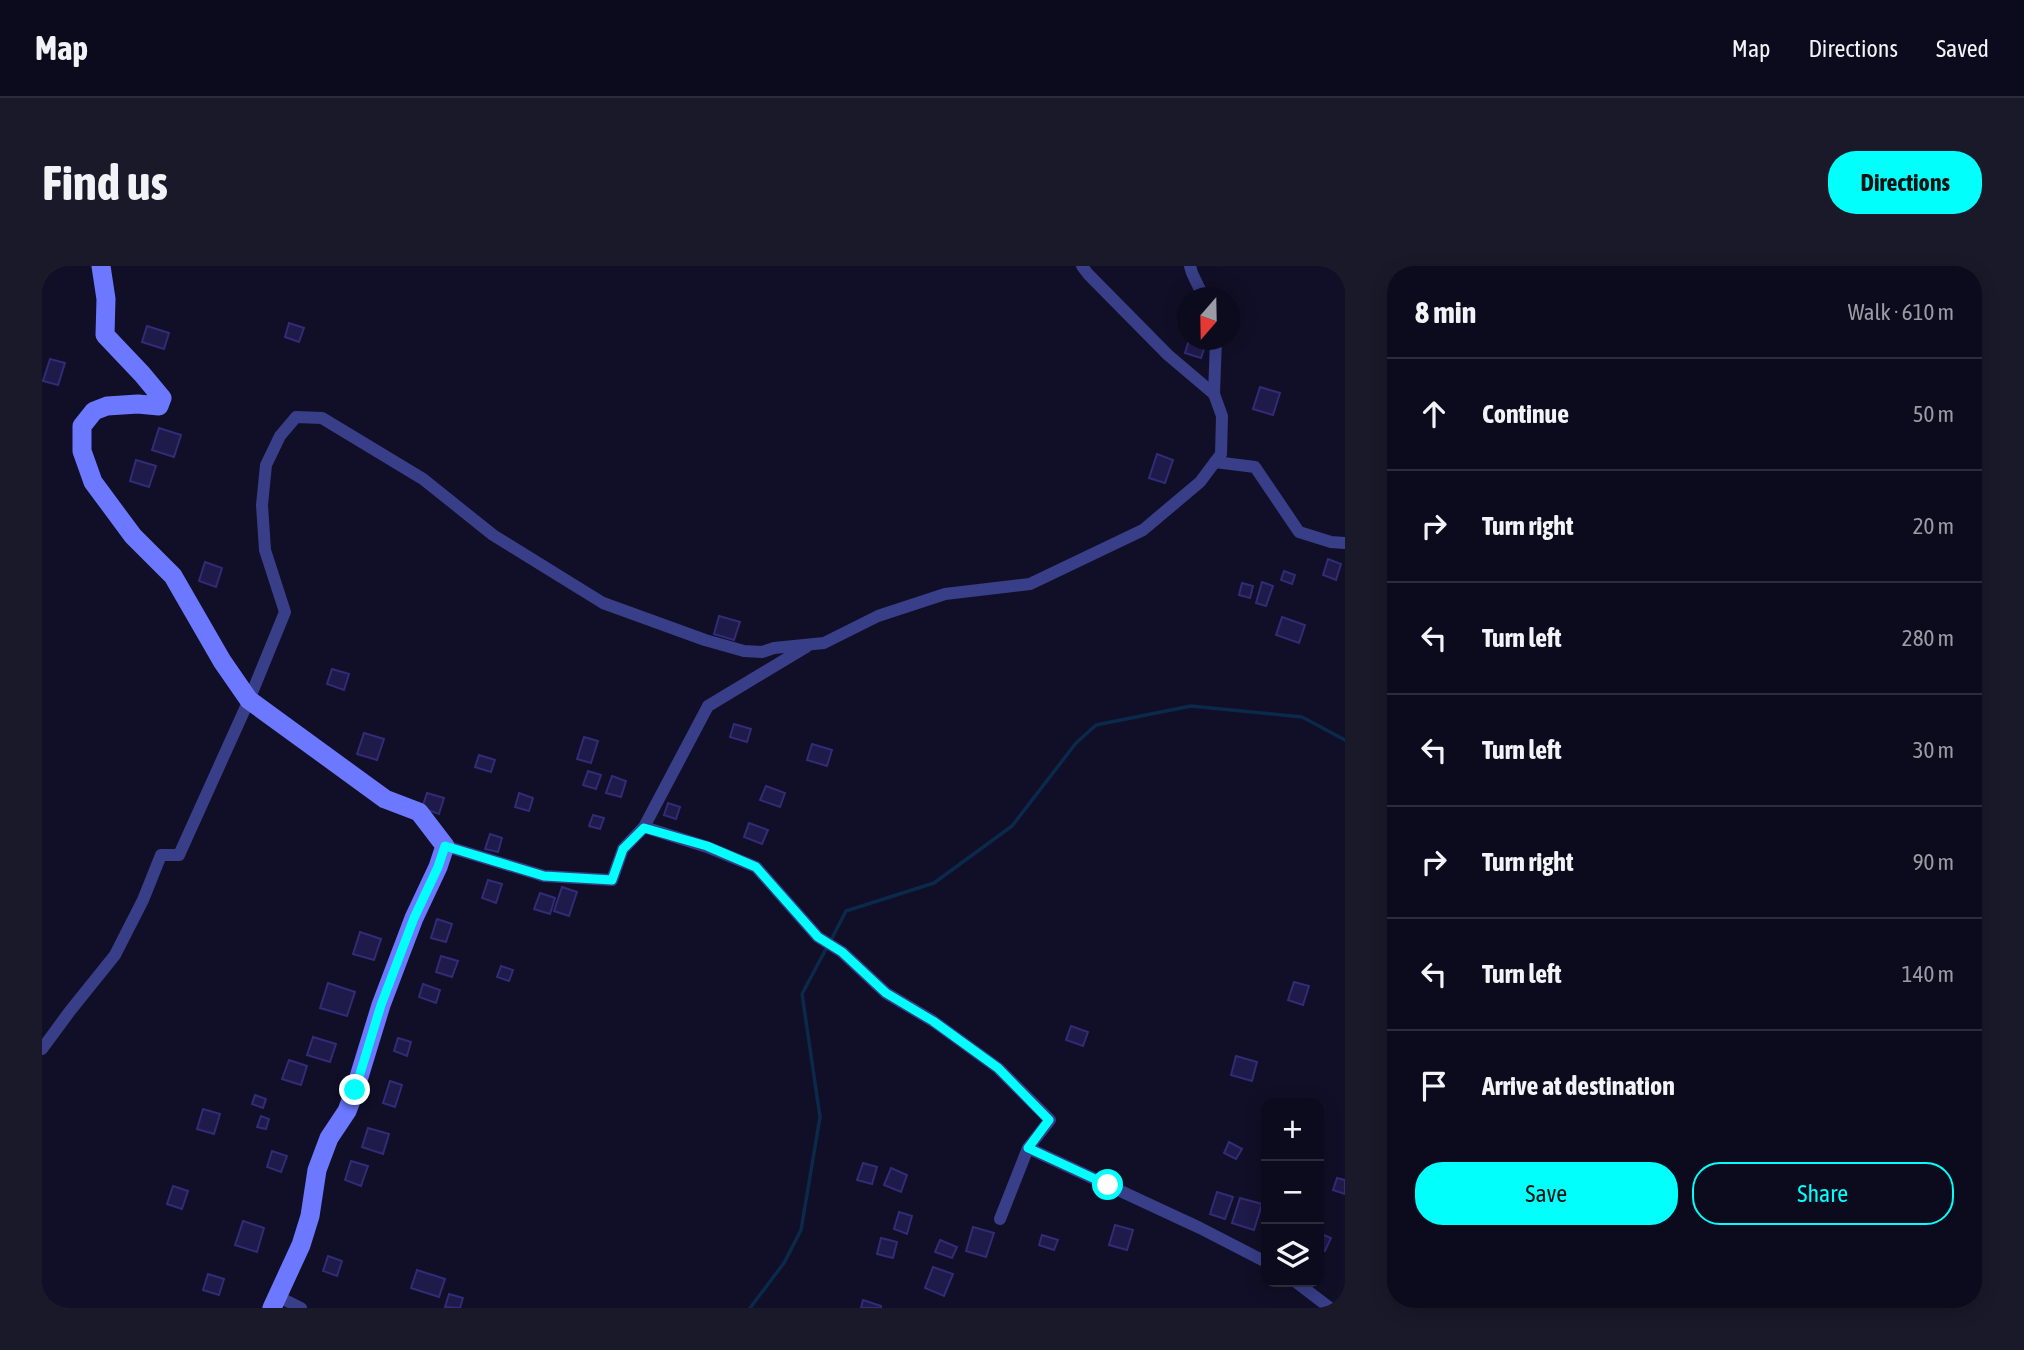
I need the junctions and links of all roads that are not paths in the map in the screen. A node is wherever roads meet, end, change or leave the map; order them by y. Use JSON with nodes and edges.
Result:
{"nodes":[{"id":1,"x":101,"y":266,"type":"edge"},
{"id":2,"x":1082,"y":266,"type":"edge"},
{"id":3,"x":1190,"y":266,"type":"edge"},
{"id":4,"x":1199,"y":287,"type":"edge"},
{"id":5,"x":1216,"y":350,"type":"edge"},
{"id":6,"x":1214,"y":394,"type":"junction"},
{"id":7,"x":1215,"y":462,"type":"junction"},
{"id":8,"x":1345,"y":543,"type":"edge"},
{"id":9,"x":811,"y":644,"type":"junction"},
{"id":10,"x":249,"y":700,"type":"junction"},
{"id":11,"x":644,"y":828,"type":"junction"},
{"id":12,"x":445,"y":846,"type":"junction"},
{"id":13,"x":42,"y":1049,"type":"edge"},
{"id":14,"x":1028,"y":1148,"type":"junction"},
{"id":15,"x":1000,"y":1219,"type":"dead end"},
{"id":16,"x":1261,"y":1259,"type":"edge"},
{"id":17,"x":1303,"y":1287,"type":"edge"},
{"id":18,"x":275,"y":1302,"type":"edge"},
{"id":19,"x":301,"y":1308,"type":"edge"},
{"id":20,"x":1330,"y":1308,"type":"edge"}],
"edges":[{"from":1,"to":10,"type":"street"},
{"from":2,"to":6,"type":"street"},
{"from":3,"to":4,"type":"street"},
{"from":5,"to":6,"type":"street"},
{"from":6,"to":7,"type":"street"},
{"from":7,"to":8,"type":"street"},
{"from":7,"to":9,"type":"street"},
{"from":9,"to":10,"type":"street"},
{"from":9,"to":11,"type":"street"},
{"from":10,"to":12,"type":"street"},
{"from":10,"to":13,"type":"street"},
{"from":11,"to":12,"type":"street"},
{"from":11,"to":14,"type":"street"},
{"from":12,"to":18,"type":"street"},
{"from":14,"to":15,"type":"street"},
{"from":14,"to":16,"type":"street"},
{"from":17,"to":20,"type":"street"},
{"from":18,"to":19,"type":"street"}]}
